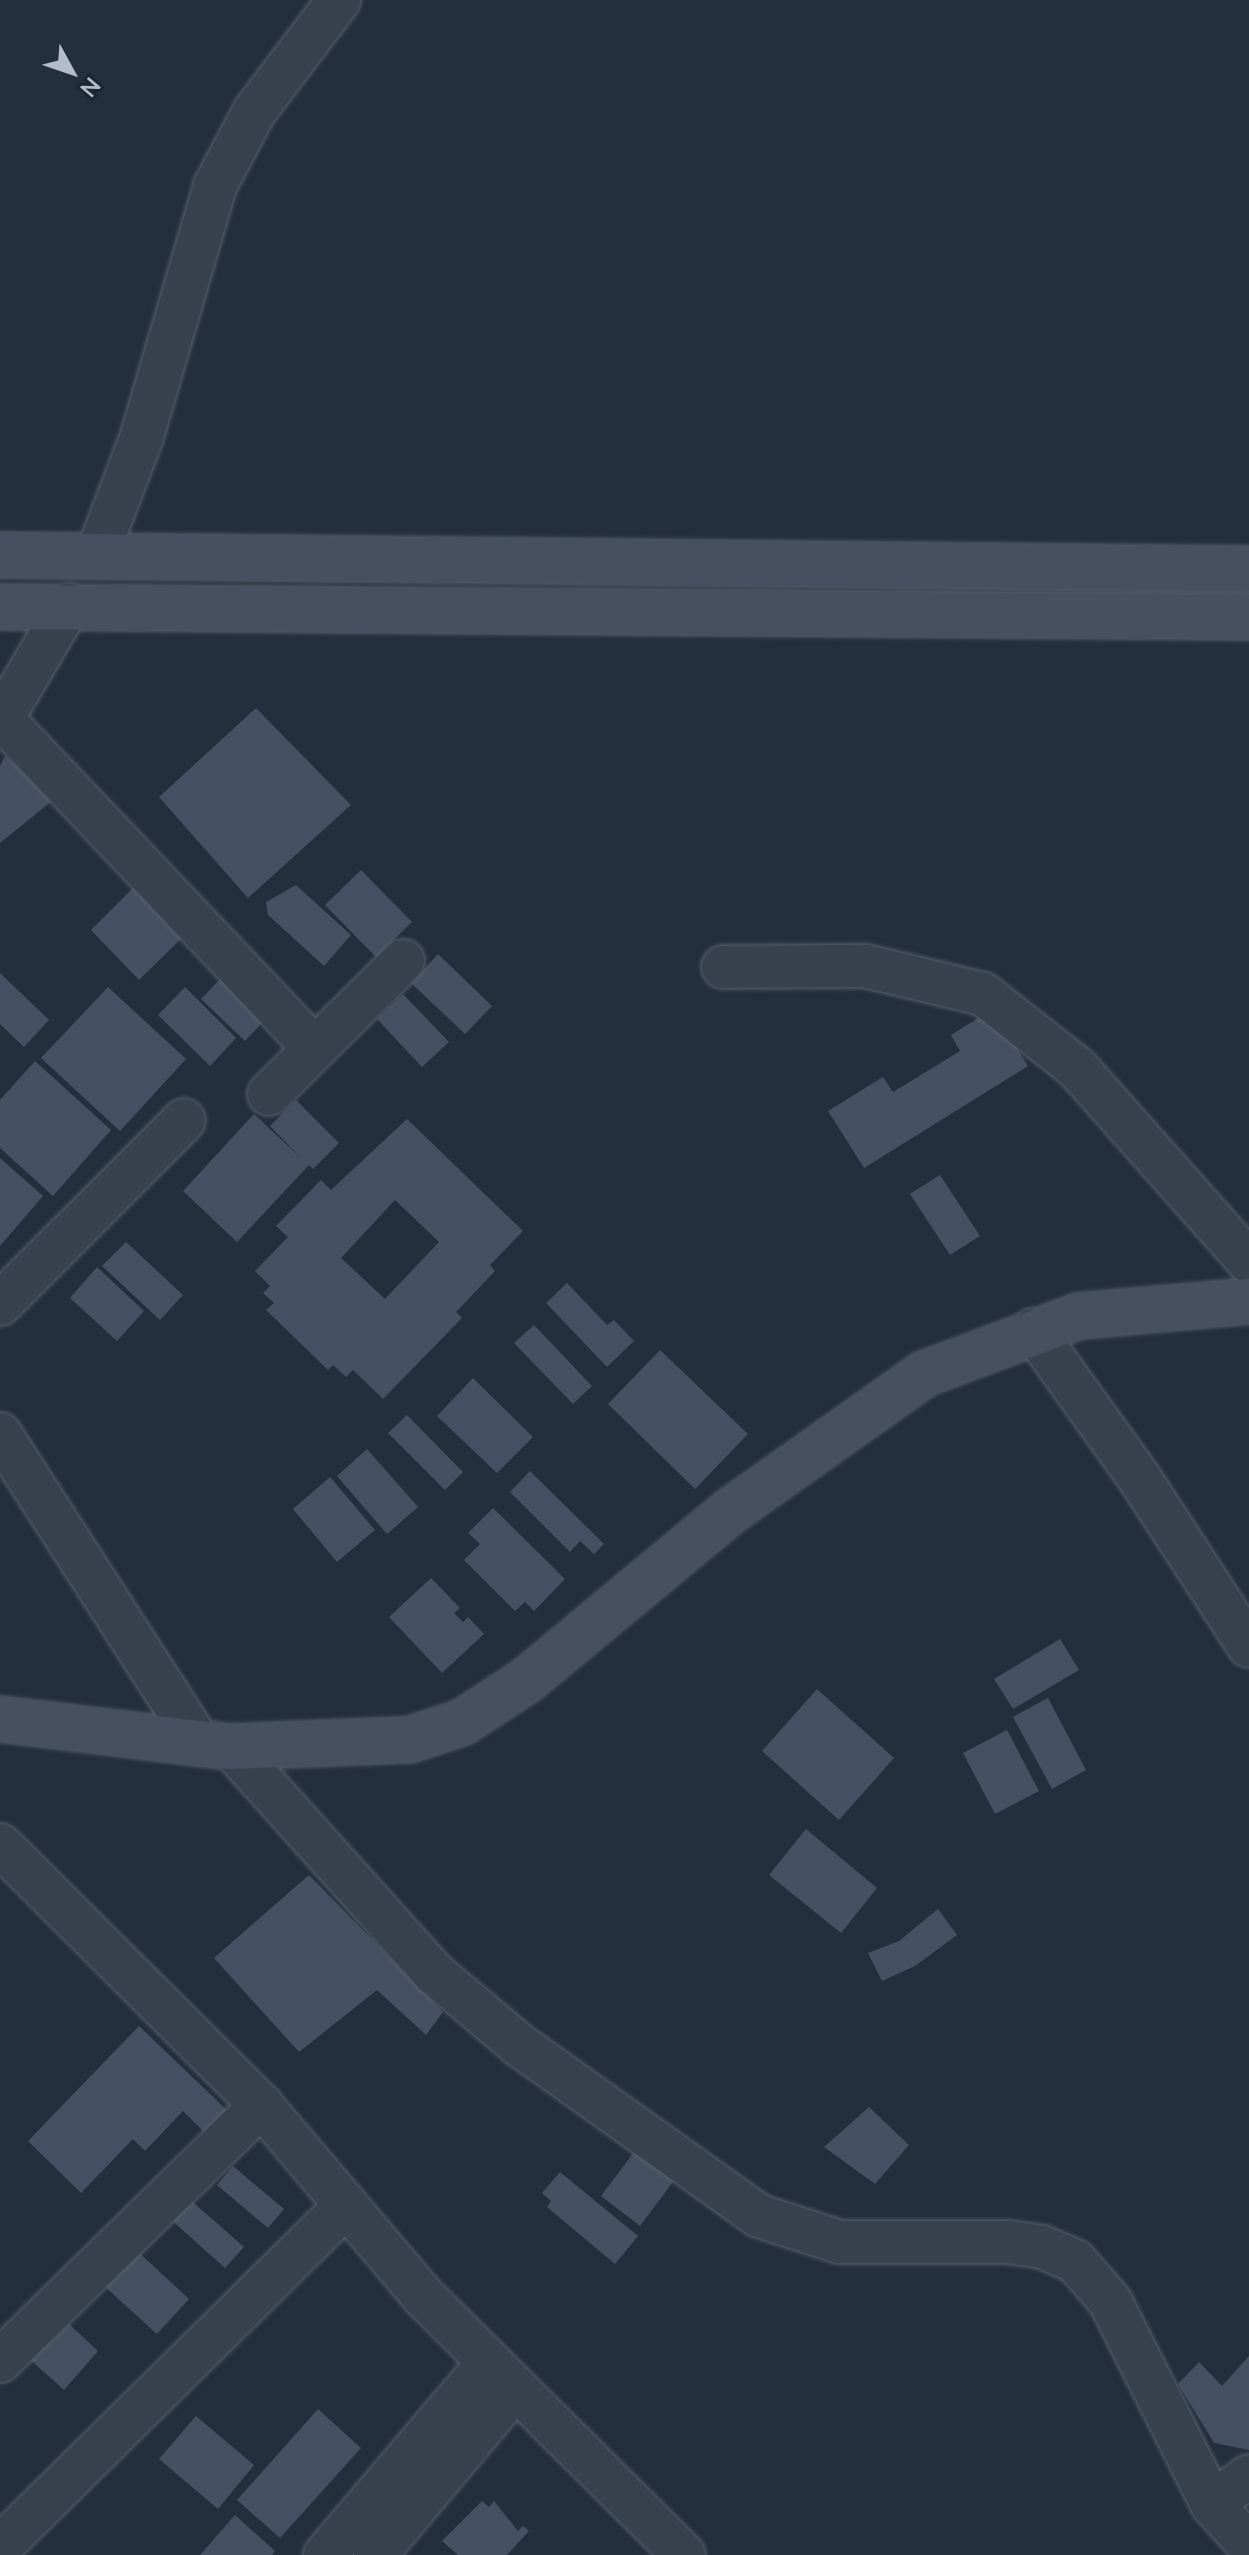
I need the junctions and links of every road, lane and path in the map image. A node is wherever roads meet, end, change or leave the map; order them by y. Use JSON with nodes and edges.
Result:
{"nodes":[{"id":1,"x":339,"y":0,"type":"edge"},
{"id":2,"x":98,"y":552,"type":"junction"},
{"id":3,"x":0,"y":555,"type":"edge"},
{"id":4,"x":1249,"y":569,"type":"edge"},
{"id":5,"x":69,"y":605,"type":"junction"},
{"id":6,"x":0,"y":607,"type":"edge"},
{"id":7,"x":1249,"y":617,"type":"edge"},
{"id":8,"x":1,"y":721,"type":"edge"},
{"id":9,"x":403,"y":961,"type":"dead end"},
{"id":10,"x":723,"y":967,"type":"dead end"},
{"id":11,"x":314,"y":1048,"type":"junction"},
{"id":12,"x":269,"y":1094,"type":"dead end"},
{"id":13,"x":184,"y":1120,"type":"dead end"},
{"id":14,"x":1249,"y":1262,"type":"edge"},
{"id":15,"x":1249,"y":1301,"type":"edge"},
{"id":16,"x":0,"y":1304,"type":"edge"},
{"id":17,"x":1033,"y":1330,"type":"junction"},
{"id":18,"x":0,"y":1434,"type":"edge"},
{"id":19,"x":1249,"y":1646,"type":"edge"},
{"id":20,"x":0,"y":1719,"type":"edge"},
{"id":21,"x":215,"y":1746,"type":"junction"},
{"id":22,"x":0,"y":1845,"type":"edge"},
{"id":23,"x":261,"y":2105,"type":"junction"},
{"id":24,"x":346,"y":2206,"type":"junction"},
{"id":25,"x":0,"y":2361,"type":"edge"},
{"id":26,"x":502,"y":2376,"type":"junction"},
{"id":27,"x":1249,"y":2476,"type":"edge"},
{"id":28,"x":1212,"y":2504,"type":"junction"},
{"id":29,"x":1249,"y":2545,"type":"edge"},
{"id":30,"x":0,"y":2547,"type":"edge"},
{"id":31,"x":325,"y":2555,"type":"edge"},
{"id":32,"x":375,"y":2555,"type":"edge"},
{"id":33,"x":684,"y":2555,"type":"edge"}],
"edges":[{"from":1,"to":2,"type":"street"},
{"from":2,"to":3,"type":"main road"},
{"from":2,"to":4,"type":"main road"},
{"from":5,"to":6,"type":"main road"},
{"from":5,"to":7,"type":"main road"},
{"from":5,"to":8,"type":"street"},
{"from":8,"to":11,"type":"street"},
{"from":9,"to":11,"type":"street"},
{"from":10,"to":14,"type":"street"},
{"from":11,"to":12,"type":"street"},
{"from":13,"to":16,"type":"street"},
{"from":15,"to":17,"type":"main road"},
{"from":17,"to":19,"type":"street"},
{"from":17,"to":21,"type":"main road"},
{"from":18,"to":21,"type":"street"},
{"from":20,"to":21,"type":"main road"},
{"from":21,"to":28,"type":"street"},
{"from":22,"to":23,"type":"street"},
{"from":23,"to":24,"type":"street"},
{"from":23,"to":25,"type":"street"},
{"from":24,"to":26,"type":"street"},
{"from":24,"to":30,"type":"street"},
{"from":26,"to":31,"type":"street"},
{"from":26,"to":32,"type":"street"},
{"from":26,"to":33,"type":"street"},
{"from":27,"to":28,"type":"street"},
{"from":28,"to":29,"type":"street"}]}
